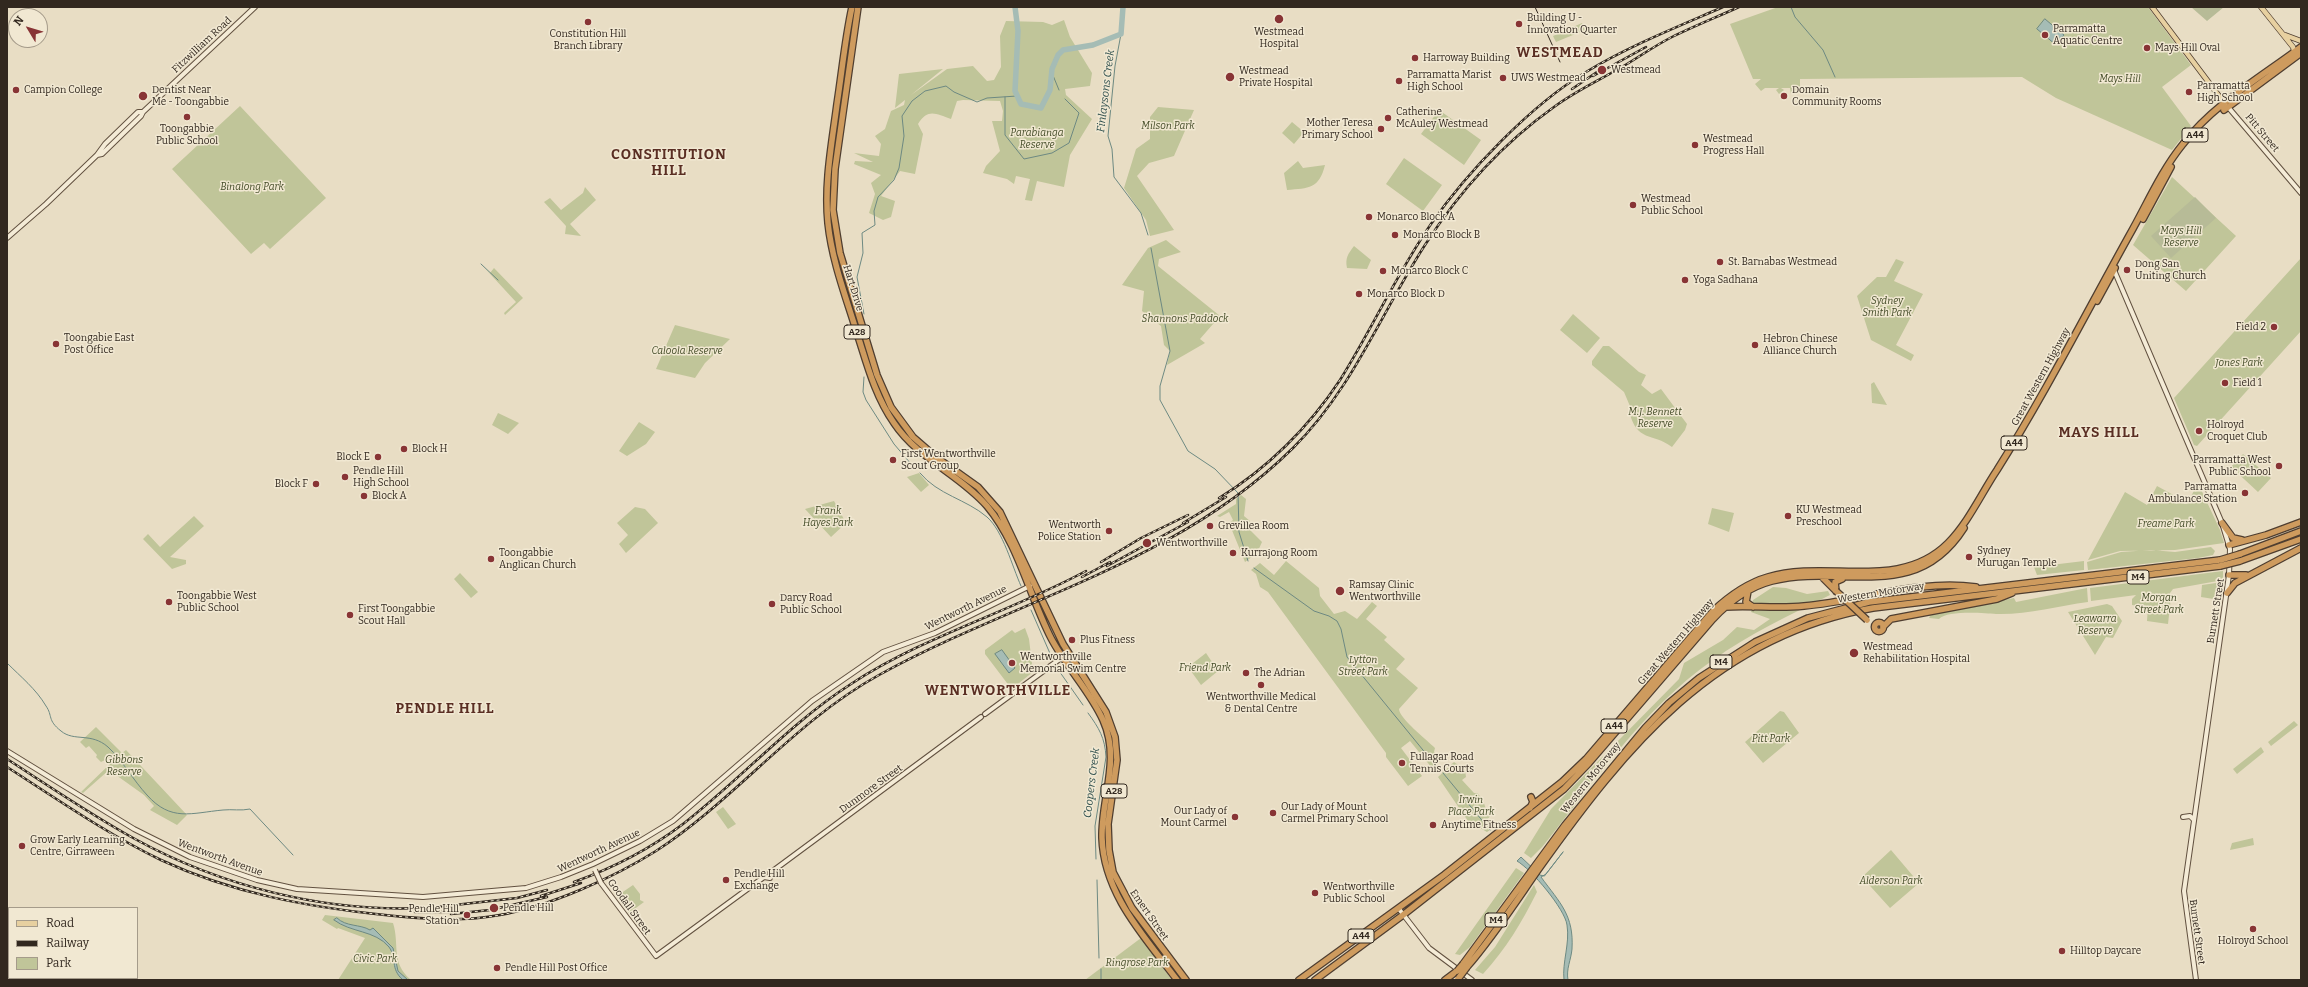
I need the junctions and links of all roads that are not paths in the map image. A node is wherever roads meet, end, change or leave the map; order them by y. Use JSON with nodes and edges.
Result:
{"nodes":[{"id":1,"x":255,"y":7,"type":"edge"},
{"id":2,"x":852,"y":7,"type":"edge"},
{"id":3,"x":858,"y":7,"type":"edge"},
{"id":4,"x":2152,"y":7,"type":"edge"},
{"id":5,"x":2261,"y":7,"type":"edge"},
{"id":6,"x":2283,"y":35,"type":"junction"},
{"id":7,"x":2301,"y":41,"type":"edge"},
{"id":8,"x":2301,"y":47,"type":"edge"},
{"id":9,"x":2298,"y":52,"type":"edge"},
{"id":10,"x":2227,"y":105,"type":"junction"},
{"id":11,"x":2301,"y":194,"type":"edge"},
{"id":12,"x":7,"y":238,"type":"edge"},
{"id":13,"x":2113,"y":268,"type":"junction"},
{"id":14,"x":2301,"y":522,"type":"edge"},
{"id":15,"x":2222,"y":523,"type":"junction"},
{"id":16,"x":2301,"y":531,"type":"edge"},
{"id":17,"x":2252,"y":539,"type":"junction"},
{"id":18,"x":2301,"y":539,"type":"edge"},
{"id":19,"x":2229,"y":545,"type":"junction"},
{"id":20,"x":2301,"y":548,"type":"edge"},
{"id":21,"x":1818,"y":571,"type":"junction"},
{"id":22,"x":2250,"y":574,"type":"junction"},
{"id":23,"x":2229,"y":575,"type":"junction"},
{"id":24,"x":1822,"y":578,"type":"junction"},
{"id":25,"x":1851,"y":578,"type":"junction"},
{"id":26,"x":1034,"y":584,"type":"junction"},
{"id":27,"x":1028,"y":587,"type":"junction"},
{"id":28,"x":1985,"y":588,"type":"junction"},
{"id":29,"x":2022,"y":590,"type":"junction"},
{"id":30,"x":1748,"y":591,"type":"junction"},
{"id":31,"x":1836,"y":591,"type":"junction"},
{"id":32,"x":2227,"y":593,"type":"junction"},
{"id":33,"x":1726,"y":606,"type":"junction"},
{"id":34,"x":1753,"y":608,"type":"junction"},
{"id":35,"x":1705,"y":620,"type":"junction"},
{"id":36,"x":1867,"y":620,"type":"junction"},
{"id":37,"x":1878,"y":623,"type":"junction"},
{"id":38,"x":1883,"y":627,"type":"junction"},
{"id":39,"x":1876,"y":630,"type":"junction"},
{"id":40,"x":1068,"y":653,"type":"junction"},
{"id":41,"x":1062,"y":657,"type":"junction"},
{"id":42,"x":7,"y":750,"type":"edge"},
{"id":43,"x":1531,"y":797,"type":"dead end"},
{"id":44,"x":1530,"y":808,"type":"junction"},
{"id":45,"x":2183,"y":817,"type":"dead end"},
{"id":46,"x":2194,"y":821,"type":"junction"},
{"id":47,"x":593,"y":864,"type":"junction"},
{"id":48,"x":1536,"y":868,"type":"junction"},
{"id":49,"x":1399,"y":909,"type":"junction"},
{"id":50,"x":1403,"y":915,"type":"junction"},
{"id":51,"x":656,"y":956,"type":"joint"},
{"id":52,"x":1455,"y":976,"type":"edge"},
{"id":53,"x":1177,"y":980,"type":"edge"},
{"id":54,"x":1186,"y":980,"type":"edge"},
{"id":55,"x":1298,"y":980,"type":"edge"},
{"id":56,"x":1315,"y":980,"type":"edge"},
{"id":57,"x":1445,"y":980,"type":"edge"},
{"id":58,"x":1449,"y":980,"type":"edge"},
{"id":59,"x":1472,"y":980,"type":"edge"},
{"id":60,"x":2196,"y":980,"type":"edge"}],
"edges":[{"from":1,"to":12,"type":"main road","name":"Fitzwilliam Road"},
{"from":2,"to":27,"type":"highway","name":"Hart Drive","number":"A28"},
{"from":3,"to":26,"type":"highway","name":"Hart Drive","number":"A28"},
{"from":4,"to":10,"type":"main road","name":"Pitt Street"},
{"from":5,"to":6,"type":"main road"},
{"from":6,"to":7,"type":"main road"},
{"from":6,"to":9,"type":"main road"},
{"from":8,"to":9,"type":"highway","name":"Great Western Highway","number":"A44"},
{"from":9,"to":10,"type":"highway","name":"Great Western Highway","number":"A44"},
{"from":9,"to":10,"type":"highway","name":"Great Western Highway","number":"A44"},
{"from":10,"to":11,"type":"main road","name":"Pitt Street"},
{"from":10,"to":13,"type":"highway","name":"Great Western Highway","number":"A44"},
{"from":13,"to":15,"type":"main road","name":"Burnett Street"},
{"from":13,"to":21,"type":"highway","name":"Great Western Highway","number":"A44"},
{"from":13,"to":25,"type":"highway","name":"Great Western Highway","number":"A44"},
{"from":14,"to":17,"type":"highway"},
{"from":15,"to":17,"type":"highway"},
{"from":15,"to":19,"type":"main road","name":"Burnett Street"},
{"from":16,"to":28,"type":"highway","name":"Western Motorway","number":"M4","bridge":true},
{"from":17,"to":19,"type":"highway"},
{"from":18,"to":29,"type":"highway","name":"Western Motorway","number":"M4","bridge":true},
{"from":19,"to":23,"type":"main road","name":"Burnett Street"},
{"from":20,"to":22,"type":"highway"},
{"from":21,"to":24,"type":"highway"},
{"from":21,"to":35,"type":"highway","name":"Great Western Highway","number":"A44"},
{"from":22,"to":23,"type":"highway"},
{"from":22,"to":32,"type":"highway"},
{"from":23,"to":32,"type":"main road","name":"Burnett Street"},
{"from":24,"to":25,"type":"highway","name":"Great Western Highway","number":"A44"},
{"from":24,"to":30,"type":"highway","name":"Great Western Highway","number":"A44"},
{"from":24,"to":31,"type":"highway"},
{"from":25,"to":31,"type":"highway"},
{"from":26,"to":27,"type":"main road","name":"Wentworth Avenue"},
{"from":26,"to":40,"type":"highway","number":"A28"},
{"from":27,"to":41,"type":"highway","number":"A28"},
{"from":27,"to":47,"type":"main road","name":"Wentworth Avenue"},
{"from":28,"to":34,"type":"highway","number":"M4"},
{"from":28,"to":48,"type":"highway","name":"Western Motorway","number":"M4"},
{"from":29,"to":38,"type":"highway","number":"M4"},
{"from":29,"to":48,"type":"highway","name":"Western Motorway","number":"M4"},
{"from":30,"to":33,"type":"highway","name":"Great Western Highway","number":"A44"},
{"from":30,"to":34,"type":"highway"},
{"from":31,"to":36,"type":"highway","bridge":true},
{"from":32,"to":46,"type":"main road","name":"Burnett Street"},
{"from":33,"to":34,"type":"highway"},
{"from":33,"to":35,"type":"highway"},
{"from":33,"to":50,"type":"highway","name":"Great Western Highway","number":"A44"},
{"from":35,"to":44,"type":"highway","name":"Great Western Highway","number":"A44"},
{"from":36,"to":37,"type":"highway"},
{"from":36,"to":39,"type":"highway"},
{"from":37,"to":38,"type":"highway"},
{"from":37,"to":39,"type":"highway"},
{"from":38,"to":39,"type":"highway"},
{"from":40,"to":41,"type":"main road"},
{"from":40,"to":54,"type":"highway","name":"Emert Street","number":"A28"},
{"from":41,"to":51,"type":"main road","name":"Dunmore Street"},
{"from":41,"to":53,"type":"highway","name":"Emert Street","number":"A28"},
{"from":42,"to":47,"type":"main road","name":"Wentworth Avenue"},
{"from":43,"to":44,"type":"highway"},
{"from":44,"to":49,"type":"highway","name":"Great Western Highway","number":"A44"},
{"from":45,"to":46,"type":"main road"},
{"from":46,"to":60,"type":"main road","name":"Burnett Street"},
{"from":47,"to":51,"type":"main road","name":"Goodall Street","bridge":true},
{"from":48,"to":52,"type":"highway","name":"Western Motorway","number":"M4","bridge":true},
{"from":49,"to":50,"type":"main road"},
{"from":49,"to":55,"type":"highway","name":"Great Western Highway","number":"A44"},
{"from":50,"to":56,"type":"highway","name":"Great Western Highway","number":"A44"},
{"from":50,"to":59,"type":"main road"},
{"from":52,"to":57,"type":"highway"},
{"from":52,"to":58,"type":"highway","name":"Western Motorway","number":"M4"}]}
